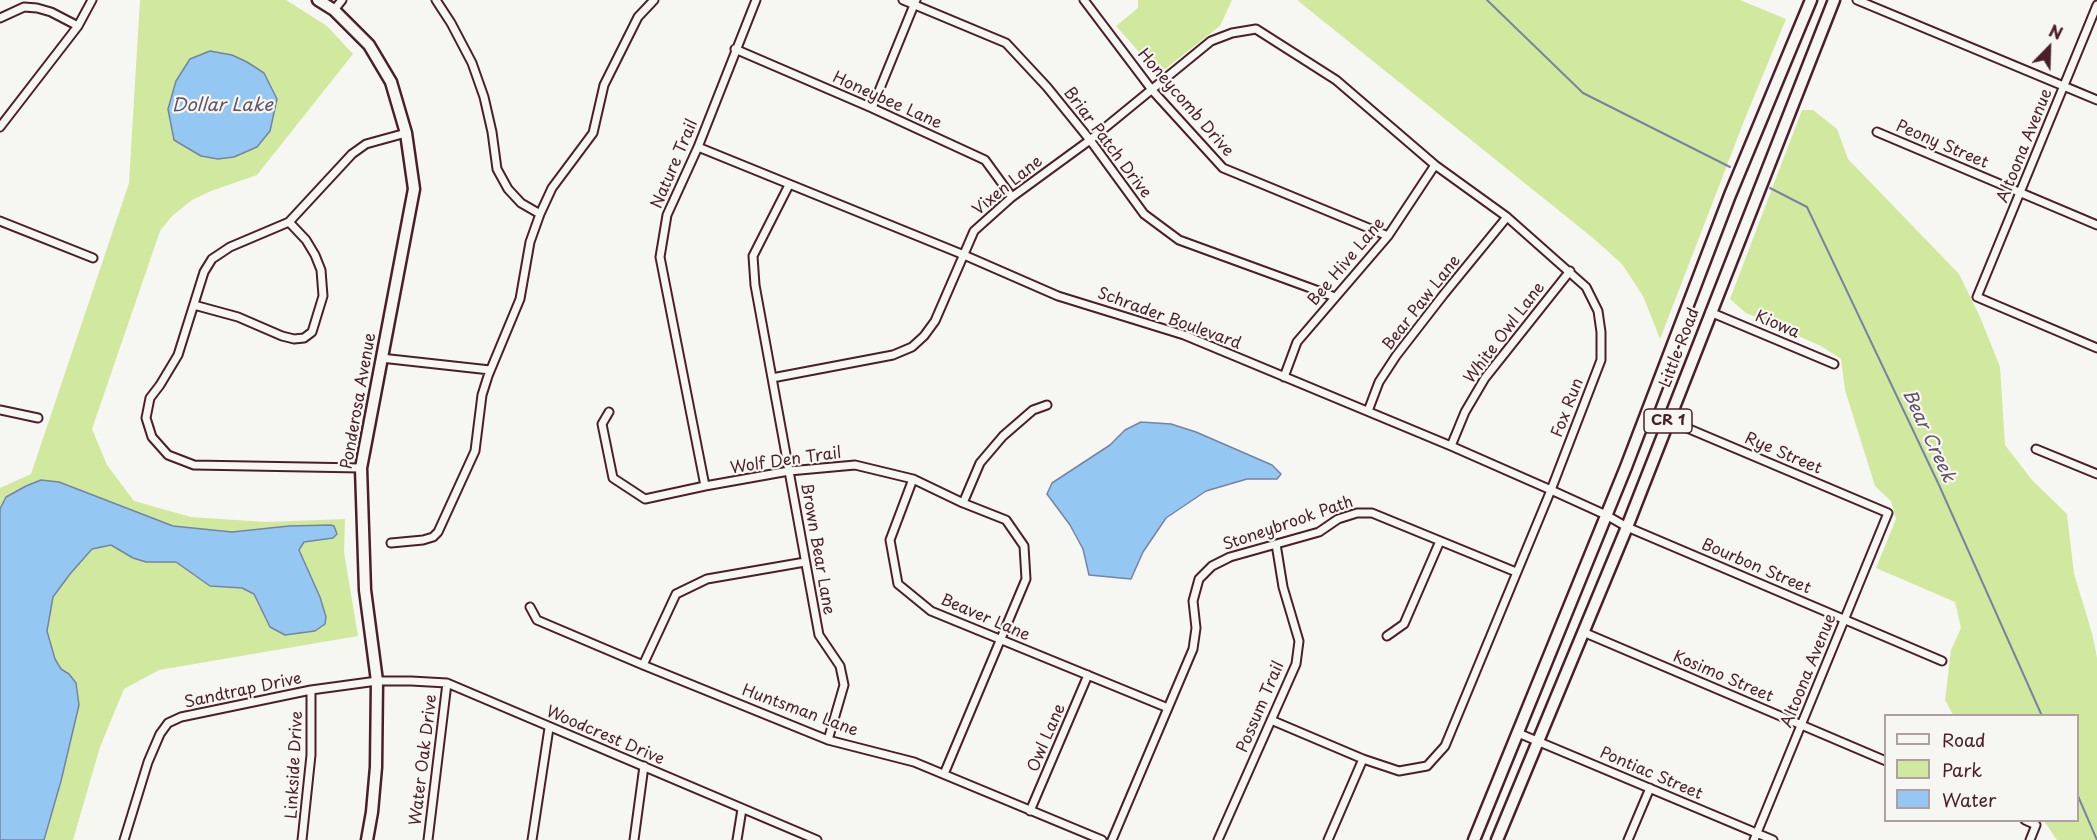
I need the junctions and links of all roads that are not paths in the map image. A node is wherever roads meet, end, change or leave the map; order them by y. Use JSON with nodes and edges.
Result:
{"nodes":[{"id":1,"x":92,"y":0,"type":"edge"},
{"id":2,"x":318,"y":0,"type":"edge"},
{"id":3,"x":342,"y":0,"type":"edge"},
{"id":4,"x":436,"y":0,"type":"edge"},
{"id":5,"x":654,"y":0,"type":"edge"},
{"id":6,"x":756,"y":0,"type":"edge"},
{"id":7,"x":903,"y":0,"type":"edge"},
{"id":8,"x":1084,"y":0,"type":"edge"},
{"id":9,"x":1811,"y":0,"type":"edge"},
{"id":10,"x":1834,"y":0,"type":"edge"},
{"id":11,"x":1857,"y":0,"type":"edge"},
{"id":12,"x":915,"y":2,"type":"edge"},
{"id":13,"x":2097,"y":5,"type":"edge"},
{"id":14,"x":334,"y":10,"type":"junction"},
{"id":15,"x":0,"y":18,"type":"edge"},
{"id":16,"x":78,"y":26,"type":"junction"},
{"id":17,"x":1256,"y":29,"type":"joint"},
{"id":18,"x":735,"y":50,"type":"junction"},
{"id":19,"x":2064,"y":86,"type":"junction"},
{"id":20,"x":1152,"y":90,"type":"junction"},
{"id":21,"x":2097,"y":100,"type":"edge"},
{"id":22,"x":872,"y":108,"type":"junction"},
{"id":23,"x":0,"y":127,"type":"edge"},
{"id":24,"x":1877,"y":132,"type":"dead end"},
{"id":25,"x":406,"y":133,"type":"junction"},
{"id":26,"x":1090,"y":140,"type":"junction"},
{"id":27,"x":698,"y":147,"type":"junction"},
{"id":28,"x":1435,"y":165,"type":"junction"},
{"id":29,"x":789,"y":185,"type":"junction"},
{"id":30,"x":2020,"y":192,"type":"junction"},
{"id":31,"x":1012,"y":197,"type":"junction"},
{"id":32,"x":540,"y":214,"type":"junction"},
{"id":33,"x":1507,"y":217,"type":"junction"},
{"id":34,"x":0,"y":220,"type":"edge"},
{"id":35,"x":290,"y":222,"type":"junction"},
{"id":36,"x":2097,"y":225,"type":"edge"},
{"id":37,"x":1388,"y":236,"type":"junction"},
{"id":38,"x":964,"y":255,"type":"junction"},
{"id":39,"x":93,"y":258,"type":"dead end"},
{"id":40,"x":1570,"y":271,"type":"junction"},
{"id":41,"x":1335,"y":297,"type":"junction"},
{"id":42,"x":194,"y":305,"type":"junction"},
{"id":43,"x":1710,"y":312,"type":"junction"},
{"id":44,"x":2097,"y":348,"type":"edge"},
{"id":45,"x":381,"y":358,"type":"junction"},
{"id":46,"x":1834,"y":364,"type":"dead end"},
{"id":47,"x":490,"y":370,"type":"junction"},
{"id":48,"x":1284,"y":377,"type":"junction"},
{"id":49,"x":772,"y":378,"type":"junction"},
{"id":50,"x":1047,"y":405,"type":"dead end"},
{"id":51,"x":0,"y":410,"type":"edge"},
{"id":52,"x":1368,"y":411,"type":"junction"},
{"id":53,"x":609,"y":412,"type":"dead end"},
{"id":54,"x":38,"y":418,"type":"dead end"},
{"id":55,"x":1668,"y":420,"type":"junction"},
{"id":56,"x":1451,"y":446,"type":"junction"},
{"id":57,"x":2036,"y":449,"type":"dead end"},
{"id":58,"x":361,"y":468,"type":"junction"},
{"id":59,"x":789,"y":471,"type":"junction"},
{"id":60,"x":2097,"y":474,"type":"edge"},
{"id":61,"x":913,"y":479,"type":"junction"},
{"id":62,"x":705,"y":486,"type":"junction"},
{"id":63,"x":1551,"y":490,"type":"junction"},
{"id":64,"x":963,"y":503,"type":"junction"},
{"id":65,"x":1888,"y":513,"type":"joint"},
{"id":66,"x":1606,"y":515,"type":"junction"},
{"id":67,"x":1627,"y":527,"type":"junction"},
{"id":68,"x":1440,"y":541,"type":"junction"},
{"id":69,"x":391,"y":543,"type":"dead end"},
{"id":70,"x":1276,"y":544,"type":"junction"},
{"id":71,"x":805,"y":562,"type":"junction"},
{"id":72,"x":1516,"y":572,"type":"junction"},
{"id":73,"x":530,"y":607,"type":"dead end"},
{"id":74,"x":1845,"y":619,"type":"junction"},
{"id":75,"x":1582,"y":632,"type":"junction"},
{"id":76,"x":1387,"y":636,"type":"dead end"},
{"id":77,"x":1001,"y":639,"type":"junction"},
{"id":78,"x":1942,"y":661,"type":"dead end"},
{"id":79,"x":643,"y":665,"type":"junction"},
{"id":80,"x":1088,"y":675,"type":"junction"},
{"id":81,"x":377,"y":681,"type":"junction"},
{"id":82,"x":447,"y":683,"type":"junction"},
{"id":83,"x":311,"y":690,"type":"junction"},
{"id":84,"x":1168,"y":708,"type":"junction"},
{"id":85,"x":1271,"y":720,"type":"junction"},
{"id":86,"x":1801,"y":725,"type":"junction"},
{"id":87,"x":549,"y":728,"type":"junction"},
{"id":88,"x":1518,"y":733,"type":"junction"},
{"id":89,"x":828,"y":740,"type":"junction"},
{"id":90,"x":1538,"y":741,"type":"junction"},
{"id":91,"x":1363,"y":759,"type":"junction"},
{"id":92,"x":1884,"y":760,"type":"edge"},
{"id":93,"x":645,"y":766,"type":"junction"},
{"id":94,"x":944,"y":774,"type":"junction"},
{"id":95,"x":1650,"y":788,"type":"junction"},
{"id":96,"x":742,"y":809,"type":"junction"},
{"id":97,"x":1030,"y":811,"type":"junction"},
{"id":98,"x":2029,"y":822,"type":"edge"},
{"id":99,"x":1756,"y":837,"type":"edge"},
{"id":100,"x":124,"y":840,"type":"edge"},
{"id":101,"x":302,"y":840,"type":"edge"},
{"id":102,"x":367,"y":840,"type":"edge"},
{"id":103,"x":428,"y":840,"type":"edge"},
{"id":104,"x":532,"y":840,"type":"edge"},
{"id":105,"x":634,"y":840,"type":"edge"},
{"id":106,"x":737,"y":840,"type":"edge"},
{"id":107,"x":817,"y":840,"type":"edge"},
{"id":108,"x":1102,"y":840,"type":"edge"},
{"id":109,"x":1112,"y":840,"type":"edge"},
{"id":110,"x":1218,"y":840,"type":"edge"},
{"id":111,"x":1328,"y":840,"type":"edge"},
{"id":112,"x":1474,"y":840,"type":"edge"},
{"id":113,"x":1497,"y":840,"type":"edge"},
{"id":114,"x":1628,"y":840,"type":"edge"},
{"id":115,"x":1773,"y":840,"type":"edge"},
{"id":116,"x":2030,"y":840,"type":"edge"}],
"edges":[{"from":1,"to":16,"type":"street"},
{"from":2,"to":14,"type":"main road","name":"Ponderosa Avenue"},
{"from":3,"to":14,"type":"street"},
{"from":4,"to":32,"type":"street"},
{"from":5,"to":32,"type":"street"},
{"from":6,"to":18,"type":"street","name":"Nature Trail"},
{"from":7,"to":12,"type":"street","name":"Briar Patch Drive"},
{"from":8,"to":20,"type":"street","name":"Honeycomb Drive"},
{"from":9,"to":66,"type":"main road","name":"Little Road","number":"CR 1"},
{"from":10,"to":43,"type":"main road","name":"Little Road","number":"CR 1"},
{"from":11,"to":19,"type":"street"},
{"from":12,"to":22,"type":"street"},
{"from":12,"to":26,"type":"street","name":"Briar Patch Drive"},
{"from":13,"to":19,"type":"street","name":"Altoona Avenue"},
{"from":14,"to":25,"type":"main road","name":"Ponderosa Avenue"},
{"from":15,"to":16,"type":"street"},
{"from":16,"to":23,"type":"street"},
{"from":17,"to":20,"type":"street","name":"Vixen Lane"},
{"from":17,"to":28,"type":"street","name":"Fox Run"},
{"from":18,"to":22,"type":"street","name":"Honeybee Lane"},
{"from":18,"to":27,"type":"street","name":"Nature Trail"},
{"from":19,"to":21,"type":"street"},
{"from":19,"to":30,"type":"street","name":"Altoona Avenue"},
{"from":20,"to":26,"type":"street","name":"Vixen Lane"},
{"from":20,"to":37,"type":"street","name":"Honeycomb Drive"},
{"from":22,"to":31,"type":"street","name":"Honeybee Lane"},
{"from":24,"to":30,"type":"street","name":"Peony Street"},
{"from":25,"to":35,"type":"street"},
{"from":25,"to":45,"type":"main road","name":"Ponderosa Avenue"},
{"from":26,"to":31,"type":"street","name":"Vixen Lane"},
{"from":26,"to":41,"type":"street","name":"Briar Patch Drive"},
{"from":27,"to":29,"type":"street","name":"Schrader Boulevard"},
{"from":27,"to":62,"type":"street","name":"Nature Trail"},
{"from":28,"to":33,"type":"street","name":"Fox Run"},
{"from":28,"to":37,"type":"street","name":"Bee Hive Lane"},
{"from":29,"to":38,"type":"street","name":"Schrader Boulevard"},
{"from":29,"to":49,"type":"street","name":"Brown Bear Lane"},
{"from":30,"to":36,"type":"street","name":"Peony Street"},
{"from":30,"to":44,"type":"street","name":"Altoona Avenue"},
{"from":31,"to":38,"type":"street","name":"Vixen Lane"},
{"from":32,"to":47,"type":"street"},
{"from":33,"to":40,"type":"street","name":"Fox Run"},
{"from":33,"to":52,"type":"street","name":"Bear Paw Lane"},
{"from":34,"to":39,"type":"street"},
{"from":35,"to":42,"type":"street"},
{"from":35,"to":42,"type":"street"},
{"from":37,"to":41,"type":"street","name":"Bee Hive Lane"},
{"from":38,"to":48,"type":"street","name":"Schrader Boulevard"},
{"from":38,"to":49,"type":"street","name":"Vixen Lane"},
{"from":40,"to":56,"type":"street","name":"White Owl Lane"},
{"from":40,"to":63,"type":"street","name":"Fox Run"},
{"from":41,"to":48,"type":"street","name":"Bee Hive Lane"},
{"from":42,"to":58,"type":"street"},
{"from":43,"to":46,"type":"street","name":"Kiowa"},
{"from":43,"to":55,"type":"main road","name":"Little Road","number":"CR 1"},
{"from":45,"to":47,"type":"street"},
{"from":45,"to":58,"type":"main road","name":"Ponderosa Avenue"},
{"from":47,"to":69,"type":"street"},
{"from":48,"to":52,"type":"street","name":"Schrader Boulevard"},
{"from":49,"to":59,"type":"street","name":"Brown Bear Lane"},
{"from":50,"to":64,"type":"street"},
{"from":51,"to":54,"type":"street"},
{"from":52,"to":56,"type":"street","name":"Schrader Boulevard"},
{"from":53,"to":62,"type":"street","name":"Wolf Den Trail"},
{"from":55,"to":65,"type":"street","name":"Rye Street"},
{"from":55,"to":67,"type":"main road","name":"Little Road","number":"CR 1"},
{"from":56,"to":63,"type":"street","name":"Schrader Boulevard"},
{"from":57,"to":60,"type":"street"},
{"from":58,"to":81,"type":"main road","name":"Ponderosa Avenue"},
{"from":59,"to":61,"type":"street","name":"Wolf Den Trail"},
{"from":59,"to":62,"type":"street","name":"Wolf Den Trail"},
{"from":59,"to":71,"type":"street","name":"Brown Bear Lane"},
{"from":61,"to":64,"type":"street","name":"Wolf Den Trail"},
{"from":61,"to":77,"type":"street","name":"Beaver Lane"},
{"from":63,"to":66,"type":"street","name":"Schrader Boulevard"},
{"from":63,"to":72,"type":"street","name":"Fox Run"},
{"from":64,"to":77,"type":"street","name":"Wolf Den Trail"},
{"from":65,"to":74,"type":"street","name":"Altoona Avenue"},
{"from":66,"to":67,"type":"street","name":"Schrader Boulevard"},
{"from":66,"to":88,"type":"main road","name":"Little Road","number":"CR 1"},
{"from":67,"to":74,"type":"street","name":"Bourbon Street"},
{"from":67,"to":75,"type":"main road","name":"Little Road","number":"CR 1"},
{"from":68,"to":70,"type":"street","name":"Stoneybrook Path"},
{"from":68,"to":72,"type":"street","name":"Stoneybrook Path"},
{"from":68,"to":76,"type":"street"},
{"from":70,"to":84,"type":"street","name":"Stoneybrook Path"},
{"from":70,"to":85,"type":"street","name":"Possum Trail"},
{"from":71,"to":79,"type":"street"},
{"from":71,"to":89,"type":"street","name":"Brown Bear Lane"},
{"from":72,"to":91,"type":"street","name":"Fox Run"},
{"from":73,"to":79,"type":"street","name":"Huntsman Lane"},
{"from":74,"to":78,"type":"street","name":"Bourbon Street"},
{"from":74,"to":86,"type":"street","name":"Altoona Avenue"},
{"from":75,"to":86,"type":"street","name":"Kosimo Street"},
{"from":75,"to":90,"type":"main road","name":"Little Road","number":"CR 1"},
{"from":77,"to":80,"type":"street","name":"Beaver Lane"},
{"from":77,"to":94,"type":"street","name":"Wolf Den Trail"},
{"from":79,"to":89,"type":"street","name":"Huntsman Lane"},
{"from":80,"to":84,"type":"street","name":"Beaver Lane"},
{"from":80,"to":97,"type":"street","name":"Owl Lane"},
{"from":81,"to":82,"type":"street","name":"Woodcrest Drive"},
{"from":81,"to":83,"type":"street","name":"Sandtrap Drive"},
{"from":81,"to":102,"type":"main road","name":"Ponderosa Avenue"},
{"from":82,"to":87,"type":"street","name":"Woodcrest Drive"},
{"from":82,"to":103,"type":"street","name":"Water Oak Drive"},
{"from":83,"to":100,"type":"street","name":"Sandtrap Drive"},
{"from":83,"to":101,"type":"street","name":"Linkside Drive"},
{"from":84,"to":109,"type":"street","name":"Stoneybrook Path"},
{"from":85,"to":91,"type":"street","name":"Fox Run"},
{"from":85,"to":110,"type":"street","name":"Possum Trail"},
{"from":86,"to":92,"type":"street","name":"Kosimo Street"},
{"from":86,"to":99,"type":"street","name":"Altoona Avenue"},
{"from":87,"to":93,"type":"street","name":"Woodcrest Drive"},
{"from":87,"to":104,"type":"street"},
{"from":88,"to":90,"type":"street","name":"Pontiac Street"},
{"from":88,"to":112,"type":"main road","name":"Little Road","number":"CR 1"},
{"from":89,"to":94,"type":"street","name":"Huntsman Lane"},
{"from":90,"to":95,"type":"street","name":"Pontiac Street"},
{"from":90,"to":113,"type":"main road","name":"Little Road","number":"CR 1"},
{"from":91,"to":111,"type":"street"},
{"from":93,"to":96,"type":"street","name":"Woodcrest Drive"},
{"from":93,"to":105,"type":"street"},
{"from":94,"to":97,"type":"street","name":"Huntsman Lane"},
{"from":95,"to":99,"type":"street","name":"Pontiac Street"},
{"from":95,"to":114,"type":"street"},
{"from":96,"to":106,"type":"street"},
{"from":96,"to":107,"type":"street","name":"Woodcrest Drive"},
{"from":97,"to":108,"type":"street","name":"Huntsman Lane"},
{"from":98,"to":116,"type":"street"},
{"from":99,"to":115,"type":"street","name":"Pontiac Street"}]}
